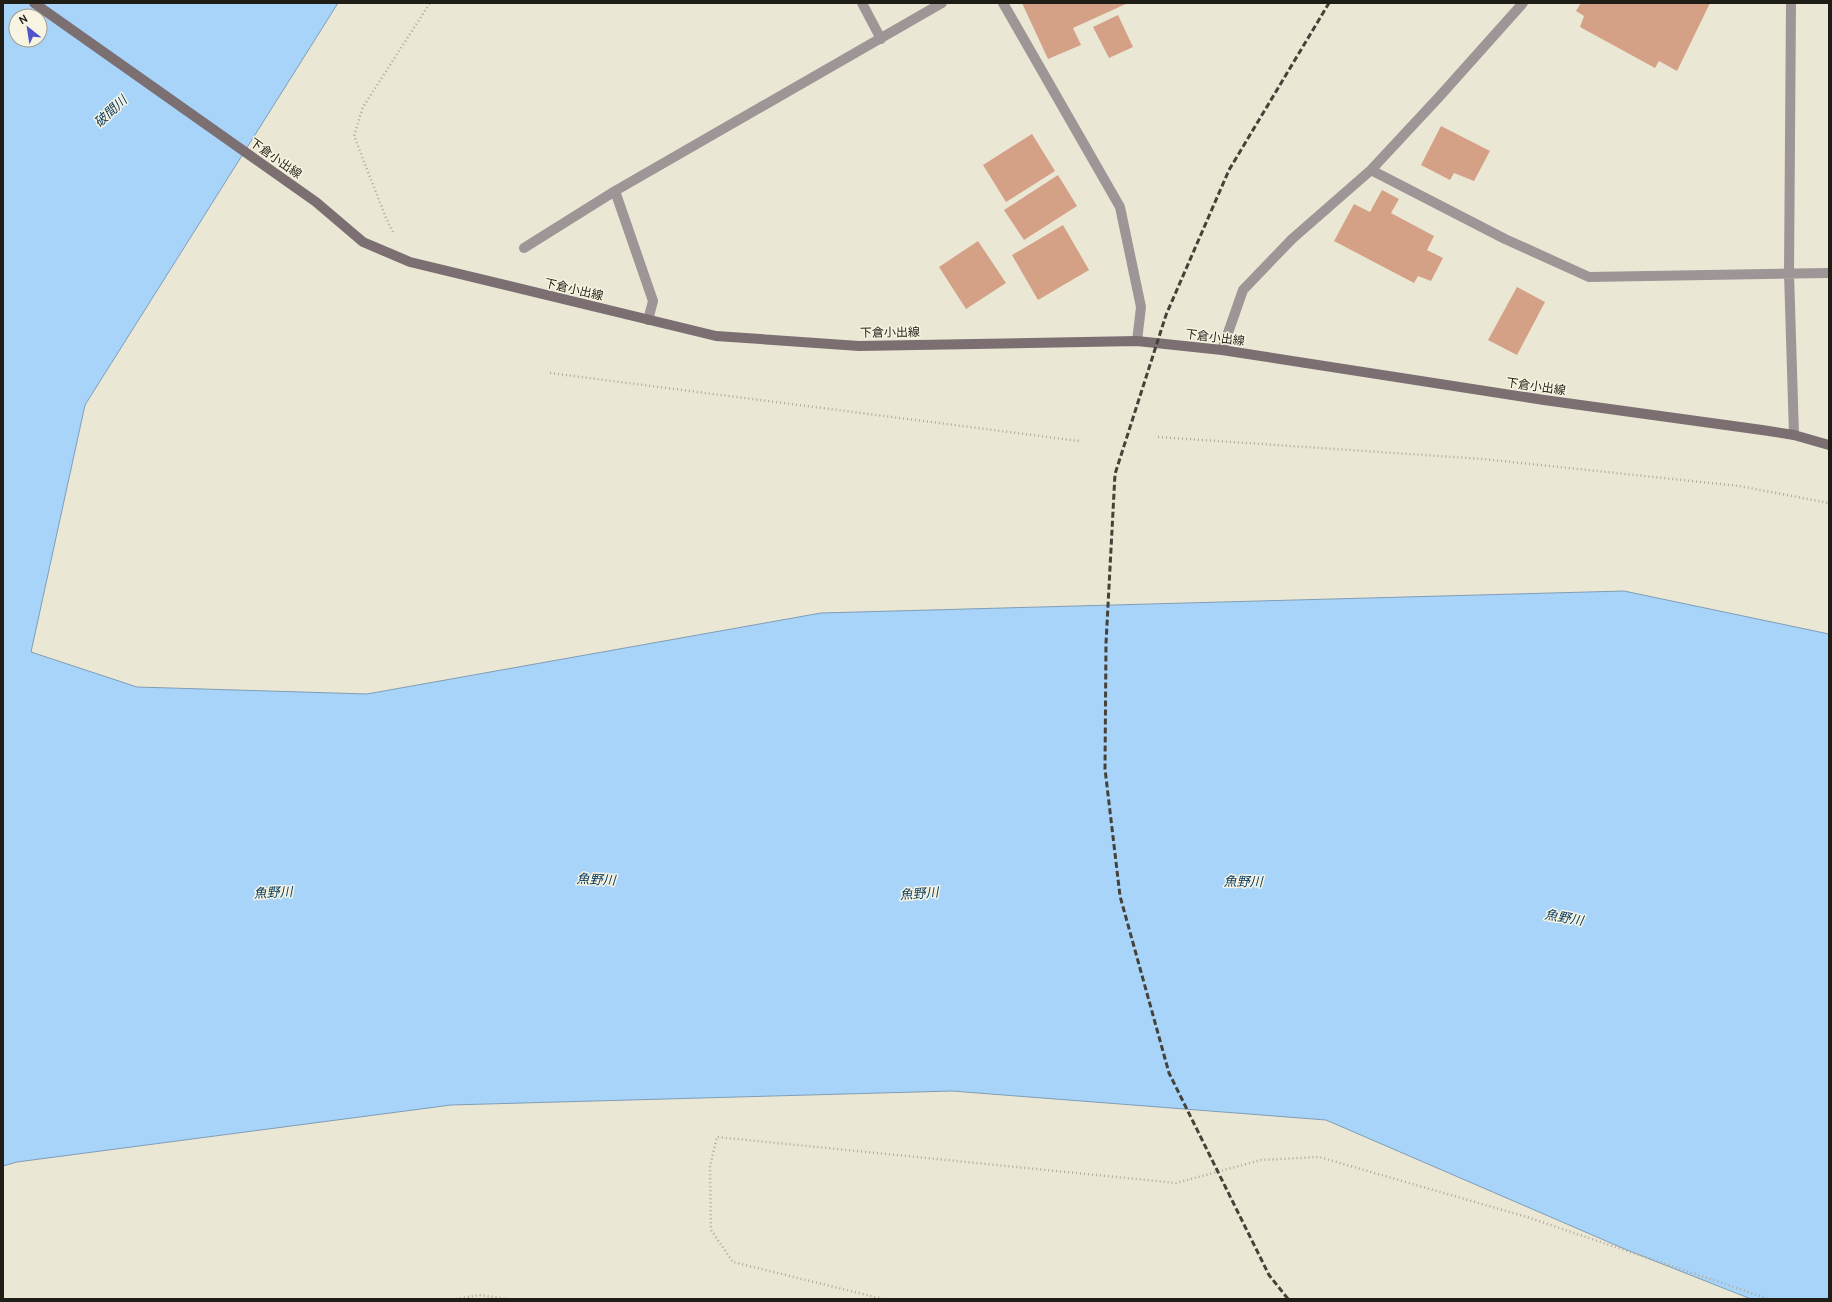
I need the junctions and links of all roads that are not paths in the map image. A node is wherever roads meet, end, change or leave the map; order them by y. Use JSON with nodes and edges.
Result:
{"nodes":[{"id":1,"x":34,"y":3,"type":"edge"},
{"id":2,"x":862,"y":3,"type":"edge"},
{"id":3,"x":942,"y":3,"type":"edge"},
{"id":4,"x":1004,"y":3,"type":"edge"},
{"id":5,"x":1523,"y":3,"type":"edge"},
{"id":6,"x":1791,"y":3,"type":"edge"},
{"id":7,"x":881,"y":39,"type":"junction"},
{"id":8,"x":1371,"y":170,"type":"junction"},
{"id":9,"x":615,"y":191,"type":"junction"},
{"id":10,"x":524,"y":248,"type":"dead end"},
{"id":11,"x":1829,"y":272,"type":"edge"},
{"id":12,"x":1789,"y":273,"type":"junction"},
{"id":13,"x":648,"y":320,"type":"junction"},
{"id":14,"x":1137,"y":341,"type":"junction"},
{"id":15,"x":1222,"y":350,"type":"junction"},
{"id":16,"x":1794,"y":435,"type":"junction"},
{"id":17,"x":1829,"y":445,"type":"edge"}],
"edges":[{"from":1,"to":13,"type":"main road","name":"下倉小出線"},
{"from":2,"to":7,"type":"street"},
{"from":3,"to":7,"type":"street"},
{"from":4,"to":14,"type":"street"},
{"from":5,"to":8,"type":"street"},
{"from":6,"to":12,"type":"street"},
{"from":7,"to":9,"type":"street"},
{"from":8,"to":12,"type":"street"},
{"from":8,"to":15,"type":"street"},
{"from":9,"to":10,"type":"street"},
{"from":9,"to":13,"type":"street"},
{"from":11,"to":12,"type":"street"},
{"from":12,"to":16,"type":"street"},
{"from":13,"to":14,"type":"main road","name":"下倉小出線"},
{"from":14,"to":15,"type":"main road","name":"下倉小出線"},
{"from":15,"to":16,"type":"main road","name":"下倉小出線"},
{"from":16,"to":17,"type":"main road","name":"下倉小出線"}]}
